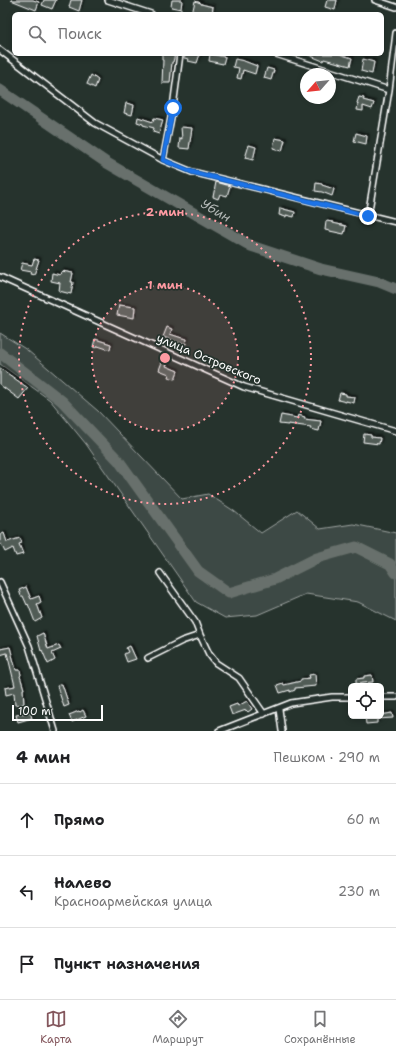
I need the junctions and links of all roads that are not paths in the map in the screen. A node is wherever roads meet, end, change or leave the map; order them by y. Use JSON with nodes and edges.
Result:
{"nodes":[{"id":1,"x":108,"y":0,"type":"edge"},
{"id":2,"x":375,"y":0,"type":"edge"},
{"id":3,"x":396,"y":7,"type":"edge"},
{"id":4,"x":145,"y":12,"type":"edge"},
{"id":5,"x":396,"y":33,"type":"edge"},
{"id":6,"x":0,"y":50,"type":"edge"},
{"id":7,"x":180,"y":56,"type":"edge"},
{"id":8,"x":282,"y":56,"type":"edge"},
{"id":9,"x":389,"y":90,"type":"junction"},
{"id":10,"x":163,"y":160,"type":"junction"},
{"id":11,"x":368,"y":216,"type":"junction"},
{"id":12,"x":396,"y":222,"type":"edge"},
{"id":13,"x":0,"y":277,"type":"edge"},
{"id":14,"x":396,"y":431,"type":"edge"},
{"id":15,"x":160,"y":573,"type":"dead end"},
{"id":16,"x":0,"y":582,"type":"edge"},
{"id":17,"x":200,"y":636,"type":"junction"},
{"id":18,"x":148,"y":658,"type":"dead end"},
{"id":19,"x":348,"y":697,"type":"edge"},
{"id":20,"x":384,"y":697,"type":"edge"},
{"id":21,"x":396,"y":697,"type":"edge"},
{"id":22,"x":278,"y":709,"type":"junction"},
{"id":23,"x":264,"y":714,"type":"junction"},
{"id":24,"x":55,"y":731,"type":"edge"},
{"id":25,"x":219,"y":731,"type":"edge"},
{"id":26,"x":282,"y":731,"type":"edge"}],
"edges":[{"from":1,"to":4,"type":"street"},
{"from":2,"to":3,"type":"street"},
{"from":5,"to":9,"type":"street"},
{"from":6,"to":10,"type":"street"},
{"from":7,"to":10,"type":"street"},
{"from":8,"to":9,"type":"street"},
{"from":9,"to":11,"type":"street"},
{"from":10,"to":11,"type":"street"},
{"from":11,"to":12,"type":"street"},
{"from":13,"to":14,"type":"street","name":"улица Островского"},
{"from":15,"to":17,"type":"street"},
{"from":16,"to":24,"type":"street"},
{"from":17,"to":18,"type":"street"},
{"from":17,"to":23,"type":"street"},
{"from":19,"to":22,"type":"street"},
{"from":20,"to":21,"type":"street"},
{"from":22,"to":23,"type":"street"},
{"from":22,"to":26,"type":"street"},
{"from":23,"to":25,"type":"street"}]}
